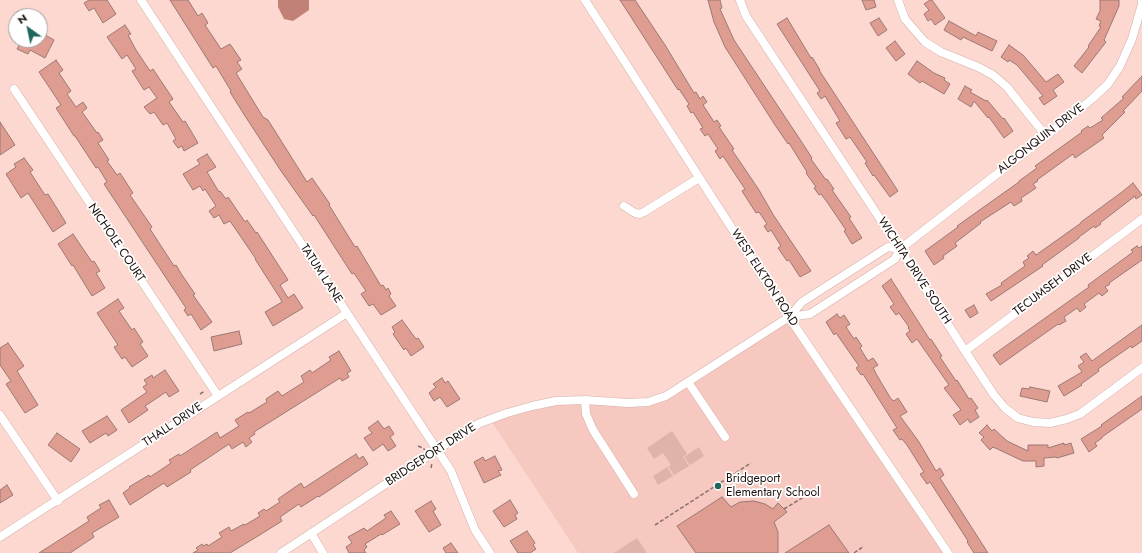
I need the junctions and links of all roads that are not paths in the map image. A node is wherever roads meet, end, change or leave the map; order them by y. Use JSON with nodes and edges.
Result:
{"nodes":[{"id":1,"x":141,"y":0,"type":"edge"},
{"id":2,"x":585,"y":0,"type":"edge"},
{"id":3,"x":740,"y":0,"type":"edge"},
{"id":4,"x":898,"y":0,"type":"edge"},
{"id":5,"x":1142,"y":0,"type":"edge"},
{"id":6,"x":1142,"y":4,"type":"edge"},
{"id":7,"x":14,"y":89,"type":"dead end"},
{"id":8,"x":1046,"y":136,"type":"junction"},
{"id":9,"x":699,"y":178,"type":"junction"},
{"id":10,"x":624,"y":206,"type":"dead end"},
{"id":11,"x":1142,"y":219,"type":"edge"},
{"id":12,"x":900,"y":248,"type":"junction"},
{"id":13,"x":347,"y":313,"type":"junction"},
{"id":14,"x":789,"y":317,"type":"junction"},
{"id":15,"x":965,"y":351,"type":"junction"},
{"id":16,"x":1142,"y":368,"type":"edge"},
{"id":17,"x":688,"y":382,"type":"junction"},
{"id":18,"x":218,"y":396,"type":"junction"},
{"id":19,"x":585,"y":400,"type":"junction"},
{"id":20,"x":0,"y":415,"type":"edge"},
{"id":21,"x":725,"y":437,"type":"dead end"},
{"id":22,"x":437,"y":450,"type":"junction"},
{"id":23,"x":634,"y":494,"type":"dead end"},
{"id":24,"x":58,"y":501,"type":"junction"},
{"id":25,"x":311,"y":533,"type":"junction"},
{"id":26,"x":0,"y":538,"type":"edge"},
{"id":27,"x":281,"y":553,"type":"edge"},
{"id":28,"x":323,"y":553,"type":"edge"},
{"id":29,"x":490,"y":553,"type":"edge"},
{"id":30,"x":948,"y":553,"type":"edge"}],
"edges":[{"from":1,"to":13,"type":"street","name":"TATUM LANE"},
{"from":2,"to":9,"type":"street","name":"WEST ELKTON ROAD"},
{"from":3,"to":12,"type":"street","name":"WICHITA DRIVE SOUTH"},
{"from":4,"to":8,"type":"street"},
{"from":5,"to":6,"type":"street","name":"ALGONQUIN DRIVE"},
{"from":6,"to":8,"type":"street","name":"ALGONQUIN DRIVE"},
{"from":7,"to":18,"type":"street","name":"NICHOLE COURT"},
{"from":8,"to":12,"type":"street","name":"ALGONQUIN DRIVE"},
{"from":9,"to":10,"type":"street"},
{"from":9,"to":14,"type":"street","name":"WEST ELKTON ROAD"},
{"from":11,"to":15,"type":"street","name":"TECUMSEH DRIVE"},
{"from":12,"to":14,"type":"street","name":"ALGONQUIN DRIVE"},
{"from":12,"to":14,"type":"street","name":"ALGONQUIN DRIVE"},
{"from":12,"to":15,"type":"street","name":"WICHITA DRIVE SOUTH"},
{"from":13,"to":18,"type":"street","name":"THALL DRIVE"},
{"from":13,"to":22,"type":"street","name":"TATUM LANE"},
{"from":14,"to":17,"type":"street","name":"BRIDGEPORT DRIVE"},
{"from":14,"to":30,"type":"street","name":"WEST ELKTON ROAD"},
{"from":15,"to":16,"type":"street","name":"WICHITA DRIVE SOUTH"},
{"from":17,"to":19,"type":"street","name":"BRIDGEPORT DRIVE"},
{"from":17,"to":21,"type":"street"},
{"from":18,"to":24,"type":"street","name":"THALL DRIVE"},
{"from":19,"to":22,"type":"street","name":"BRIDGEPORT DRIVE"},
{"from":19,"to":23,"type":"street"},
{"from":20,"to":24,"type":"street"},
{"from":22,"to":25,"type":"street","name":"BRIDGEPORT DRIVE"},
{"from":22,"to":29,"type":"street","name":"TATUM LANE"},
{"from":24,"to":26,"type":"street","name":"THALL DRIVE"},
{"from":25,"to":27,"type":"street","name":"BRIDGEPORT DRIVE"},
{"from":25,"to":28,"type":"street"}]}
